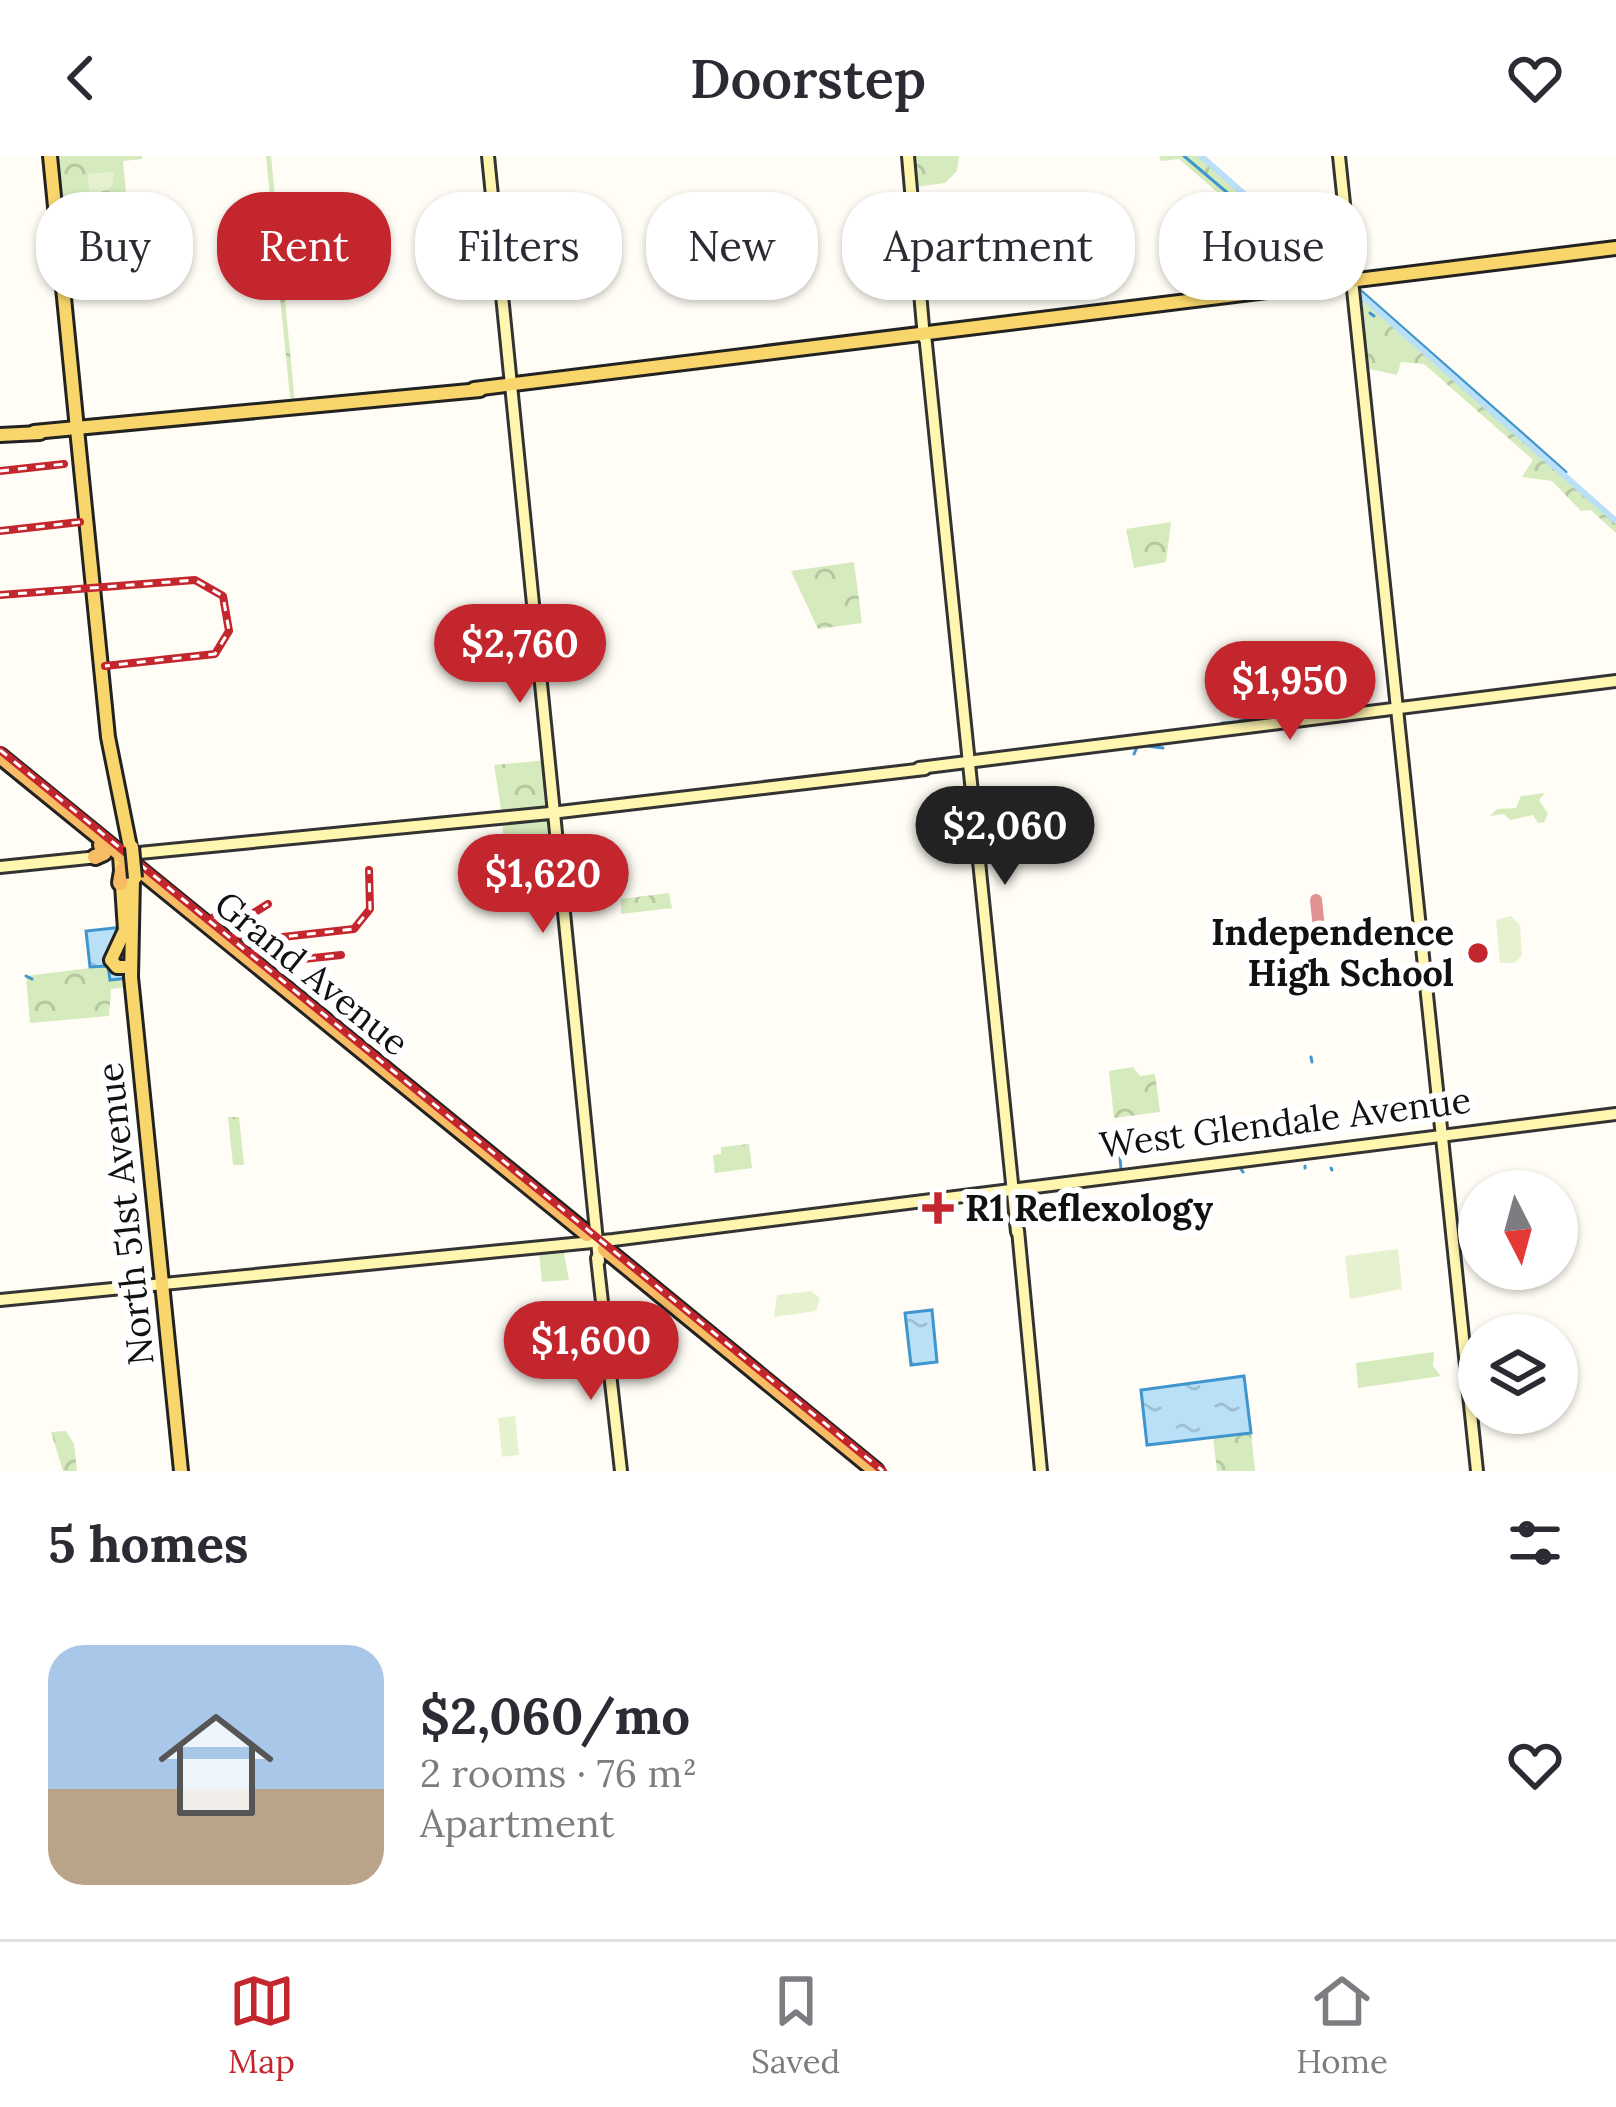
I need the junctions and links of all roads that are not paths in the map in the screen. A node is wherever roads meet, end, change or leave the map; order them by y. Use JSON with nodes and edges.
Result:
{"nodes":[{"id":1,"x":50,"y":156,"type":"edge"},
{"id":2,"x":488,"y":156,"type":"edge"},
{"id":3,"x":908,"y":156,"type":"edge"},
{"id":4,"x":1339,"y":156,"type":"edge"},
{"id":5,"x":1343,"y":192,"type":"edge"},
{"id":6,"x":1616,"y":248,"type":"edge"},
{"id":7,"x":1367,"y":278,"type":"edge"},
{"id":8,"x":1196,"y":300,"type":"edge"},
{"id":9,"x":1354,"y":300,"type":"edge"},
{"id":10,"x":926,"y":336,"type":"junction"},
{"id":11,"x":76,"y":361,"type":"dead end"},
{"id":12,"x":511,"y":385,"type":"junction"},
{"id":13,"x":74,"y":394,"type":"junction"},
{"id":14,"x":77,"y":428,"type":"junction"},
{"id":15,"x":0,"y":435,"type":"edge"},
{"id":16,"x":1616,"y":680,"type":"edge"},
{"id":17,"x":1397,"y":706,"type":"junction"},
{"id":18,"x":0,"y":759,"type":"edge"},
{"id":19,"x":969,"y":763,"type":"junction"},
{"id":20,"x":553,"y":813,"type":"junction"},
{"id":21,"x":148,"y":853,"type":"joint"},
{"id":22,"x":121,"y":860,"type":"junction"},
{"id":23,"x":0,"y":867,"type":"edge"},
{"id":24,"x":131,"y":968,"type":"junction"},
{"id":25,"x":299,"y":1004,"type":"junction"},
{"id":26,"x":1616,"y":1112,"type":"edge"},
{"id":27,"x":1441,"y":1133,"type":"junction"},
{"id":28,"x":1013,"y":1190,"type":"junction"},
{"id":29,"x":593,"y":1242,"type":"junction"},
{"id":30,"x":162,"y":1282,"type":"junction"},
{"id":31,"x":0,"y":1300,"type":"edge"},
{"id":32,"x":790,"y":1405,"type":"junction"},
{"id":33,"x":834,"y":1433,"type":"junction"},
{"id":34,"x":182,"y":1471,"type":"edge"},
{"id":35,"x":621,"y":1471,"type":"edge"},
{"id":36,"x":873,"y":1471,"type":"edge"},
{"id":37,"x":1041,"y":1471,"type":"edge"},
{"id":38,"x":1477,"y":1471,"type":"edge"}],
"edges":[{"from":1,"to":13,"type":"main road","name":"North 51st Avenue"},
{"from":2,"to":12,"type":"main road"},
{"from":3,"to":10,"type":"main road"},
{"from":4,"to":5,"type":"main road"},
{"from":6,"to":7,"type":"main road"},
{"from":8,"to":10,"type":"main road"},
{"from":9,"to":17,"type":"main road"},
{"from":10,"to":12,"type":"main road"},
{"from":10,"to":19,"type":"main road"},
{"from":11,"to":13,"type":"main road"},
{"from":12,"to":14,"type":"main road"},
{"from":12,"to":20,"type":"main road"},
{"from":13,"to":14,"type":"main road","name":"North 51st Avenue"},
{"from":14,"to":15,"type":"main road"},
{"from":14,"to":22,"type":"main road","name":"North 51st Avenue"},
{"from":16,"to":17,"type":"main road"},
{"from":17,"to":19,"type":"main road"},
{"from":17,"to":27,"type":"main road"},
{"from":18,"to":22,"type":"highway","name":"Grand Avenue"},
{"from":19,"to":20,"type":"main road"},
{"from":19,"to":28,"type":"main road"},
{"from":20,"to":21,"type":"main road"},
{"from":20,"to":29,"type":"main road"},
{"from":21,"to":22,"type":"highway"},
{"from":22,"to":23,"type":"main road"},
{"from":22,"to":24,"type":"main road","name":"North 51st Avenue"},
{"from":22,"to":24,"type":"main road"},
{"from":22,"to":25,"type":"highway","name":"Grand Avenue"},
{"from":24,"to":30,"type":"main road","name":"North 51st Avenue"},
{"from":25,"to":29,"type":"highway","name":"Grand Avenue"},
{"from":25,"to":29,"type":"highway","name":"Grand Avenue"},
{"from":26,"to":27,"type":"main road","name":"West Glendale Avenue"},
{"from":27,"to":28,"type":"main road","name":"West Glendale Avenue"},
{"from":27,"to":38,"type":"main road"},
{"from":28,"to":29,"type":"main road","name":"West Glendale Avenue"},
{"from":28,"to":37,"type":"main road"},
{"from":29,"to":30,"type":"main road","name":"West Glendale Avenue"},
{"from":29,"to":32,"type":"highway","name":"Grand Avenue"},
{"from":29,"to":33,"type":"highway","name":"Grand Avenue"},
{"from":29,"to":35,"type":"main road"},
{"from":30,"to":31,"type":"main road","name":"West Glendale Avenue"},
{"from":30,"to":34,"type":"main road","name":"North 51st Avenue"},
{"from":32,"to":33,"type":"highway","name":"Grand Avenue"},
{"from":32,"to":33,"type":"highway"},
{"from":33,"to":36,"type":"highway","name":"Grand Avenue"}]}
